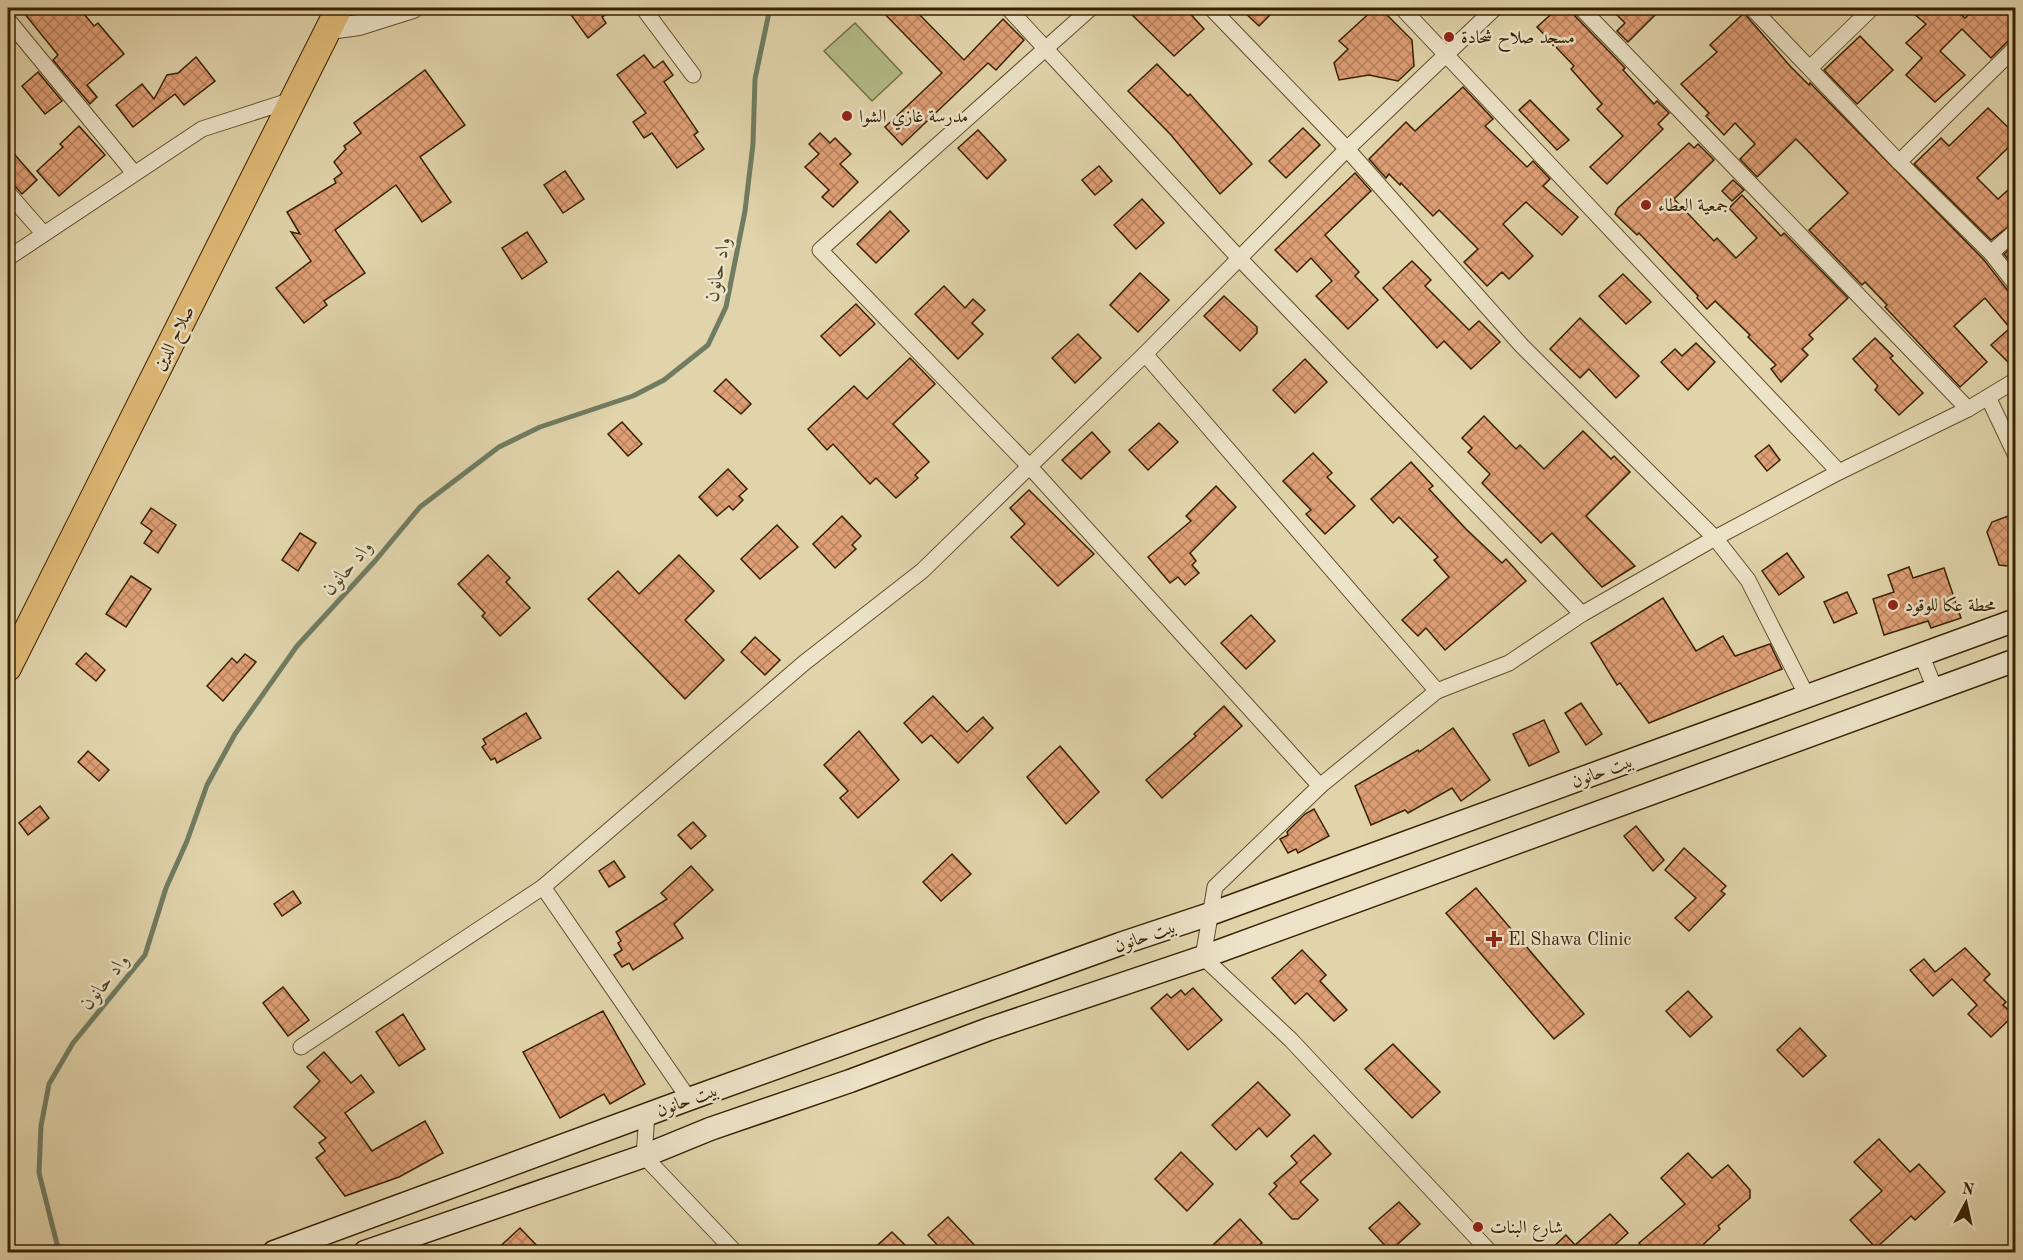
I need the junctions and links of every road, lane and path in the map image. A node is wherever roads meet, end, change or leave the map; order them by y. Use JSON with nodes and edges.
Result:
{"nodes":[{"id":1,"x":413,"y":8,"type":"edge"},
{"id":2,"x":643,"y":8,"type":"edge"},
{"id":3,"x":1008,"y":8,"type":"edge"},
{"id":4,"x":1091,"y":8,"type":"edge"},
{"id":5,"x":1211,"y":8,"type":"edge"},
{"id":6,"x":1402,"y":8,"type":"edge"},
{"id":7,"x":1495,"y":8,"type":"edge"},
{"id":8,"x":1581,"y":8,"type":"edge"},
{"id":9,"x":1752,"y":8,"type":"edge"},
{"id":10,"x":1872,"y":8,"type":"edge"},
{"id":11,"x":334,"y":18,"type":"edge"},
{"id":12,"x":8,"y":20,"type":"edge"},
{"id":13,"x":1046,"y":46,"type":"junction"},
{"id":14,"x":2016,"y":47,"type":"edge"},
{"id":15,"x":1446,"y":54,"type":"junction"},
{"id":16,"x":1810,"y":68,"type":"junction"},
{"id":17,"x":693,"y":75,"type":"dead end"},
{"id":18,"x":292,"y":100,"type":"junction"},
{"id":19,"x":1347,"y":148,"type":"junction"},
{"id":20,"x":1899,"y":162,"type":"junction"},
{"id":21,"x":134,"y":173,"type":"junction"},
{"id":22,"x":8,"y":193,"type":"edge"},
{"id":23,"x":2016,"y":231,"type":"edge"},
{"id":24,"x":43,"y":233,"type":"junction"},
{"id":25,"x":1991,"y":253,"type":"junction"},
{"id":26,"x":1238,"y":257,"type":"junction"},
{"id":27,"x":8,"y":258,"type":"edge"},
{"id":28,"x":2016,"y":285,"type":"edge"},
{"id":29,"x":1145,"y":354,"type":"junction"},
{"id":30,"x":2016,"y":380,"type":"edge"},
{"id":31,"x":1988,"y":397,"type":"junction"},
{"id":32,"x":1968,"y":409,"type":"junction"},
{"id":33,"x":2016,"y":456,"type":"edge"},
{"id":34,"x":1030,"y":466,"type":"junction"},
{"id":35,"x":1839,"y":472,"type":"junction"},
{"id":36,"x":1715,"y":537,"type":"junction"},
{"id":37,"x":1582,"y":614,"type":"junction"},
{"id":38,"x":2016,"y":620,"type":"edge"},
{"id":39,"x":1921,"y":654,"type":"junction"},
{"id":40,"x":2016,"y":660,"type":"edge"},
{"id":41,"x":8,"y":668,"type":"edge"},
{"id":42,"x":1935,"y":689,"type":"junction"},
{"id":43,"x":1437,"y":691,"type":"junction"},
{"id":44,"x":1807,"y":696,"type":"junction"},
{"id":45,"x":1320,"y":786,"type":"junction"},
{"id":46,"x":543,"y":887,"type":"junction"},
{"id":47,"x":1210,"y":914,"type":"junction"},
{"id":48,"x":1203,"y":957,"type":"junction"},
{"id":49,"x":300,"y":1047,"type":"dead end"},
{"id":50,"x":689,"y":1099,"type":"junction"},
{"id":51,"x":647,"y":1114,"type":"junction"},
{"id":52,"x":644,"y":1156,"type":"junction"},
{"id":53,"x":274,"y":1252,"type":"edge"},
{"id":54,"x":365,"y":1252,"type":"edge"},
{"id":55,"x":735,"y":1252,"type":"edge"},
{"id":56,"x":1490,"y":1252,"type":"edge"}],
"edges":[{"from":1,"to":11,"type":"street"},
{"from":2,"to":17,"type":"street"},
{"from":3,"to":13,"type":"street"},
{"from":4,"to":13,"type":"street"},
{"from":5,"to":19,"type":"street"},
{"from":6,"to":15,"type":"street"},
{"from":7,"to":15,"type":"street"},
{"from":8,"to":32,"type":"street"},
{"from":9,"to":16,"type":"street"},
{"from":10,"to":16,"type":"street"},
{"from":11,"to":18,"type":"highway","name":"صلاح الدين"},
{"from":12,"to":21,"type":"street"},
{"from":13,"to":26,"type":"street"},
{"from":13,"to":34,"type":"street"},
{"from":14,"to":20,"type":"street"},
{"from":15,"to":19,"type":"street"},
{"from":15,"to":35,"type":"street"},
{"from":16,"to":20,"type":"street"},
{"from":18,"to":21,"type":"street"},
{"from":18,"to":41,"type":"highway","name":"صلاح الدين"},
{"from":19,"to":26,"type":"street"},
{"from":19,"to":36,"type":"street"},
{"from":20,"to":25,"type":"street"},
{"from":21,"to":24,"type":"street"},
{"from":22,"to":24,"type":"street"},
{"from":23,"to":25,"type":"street"},
{"from":24,"to":27,"type":"street"},
{"from":25,"to":28,"type":"street"},
{"from":26,"to":29,"type":"street"},
{"from":26,"to":37,"type":"street"},
{"from":29,"to":34,"type":"street"},
{"from":29,"to":43,"type":"street"},
{"from":30,"to":31,"type":"street"},
{"from":31,"to":32,"type":"street"},
{"from":31,"to":33,"type":"street"},
{"from":32,"to":35,"type":"street"},
{"from":34,"to":45,"type":"street"},
{"from":34,"to":46,"type":"street"},
{"from":35,"to":36,"type":"street"},
{"from":36,"to":37,"type":"street"},
{"from":36,"to":44,"type":"street"},
{"from":37,"to":43,"type":"street"},
{"from":38,"to":39,"type":"main road","name":"بيت حانون"},
{"from":39,"to":42,"type":"street"},
{"from":39,"to":44,"type":"main road","name":"بيت حانون"},
{"from":40,"to":42,"type":"main road","name":"بيت حانون"},
{"from":42,"to":48,"type":"main road","name":"بيت حانون"},
{"from":43,"to":45,"type":"street"},
{"from":44,"to":47,"type":"main road","name":"بيت حانون"},
{"from":45,"to":47,"type":"street"},
{"from":46,"to":49,"type":"street"},
{"from":46,"to":50,"type":"street"},
{"from":47,"to":48,"type":"street"},
{"from":47,"to":50,"type":"main road","name":"بيت حانون"},
{"from":48,"to":52,"type":"main road","name":"بيت حانون"},
{"from":48,"to":56,"type":"street"},
{"from":50,"to":51,"type":"main road","name":"بيت حانون"},
{"from":51,"to":52,"type":"street"},
{"from":51,"to":53,"type":"main road","name":"بيت حانون"},
{"from":52,"to":54,"type":"main road","name":"بيت حانون"},
{"from":52,"to":55,"type":"street"}]}
